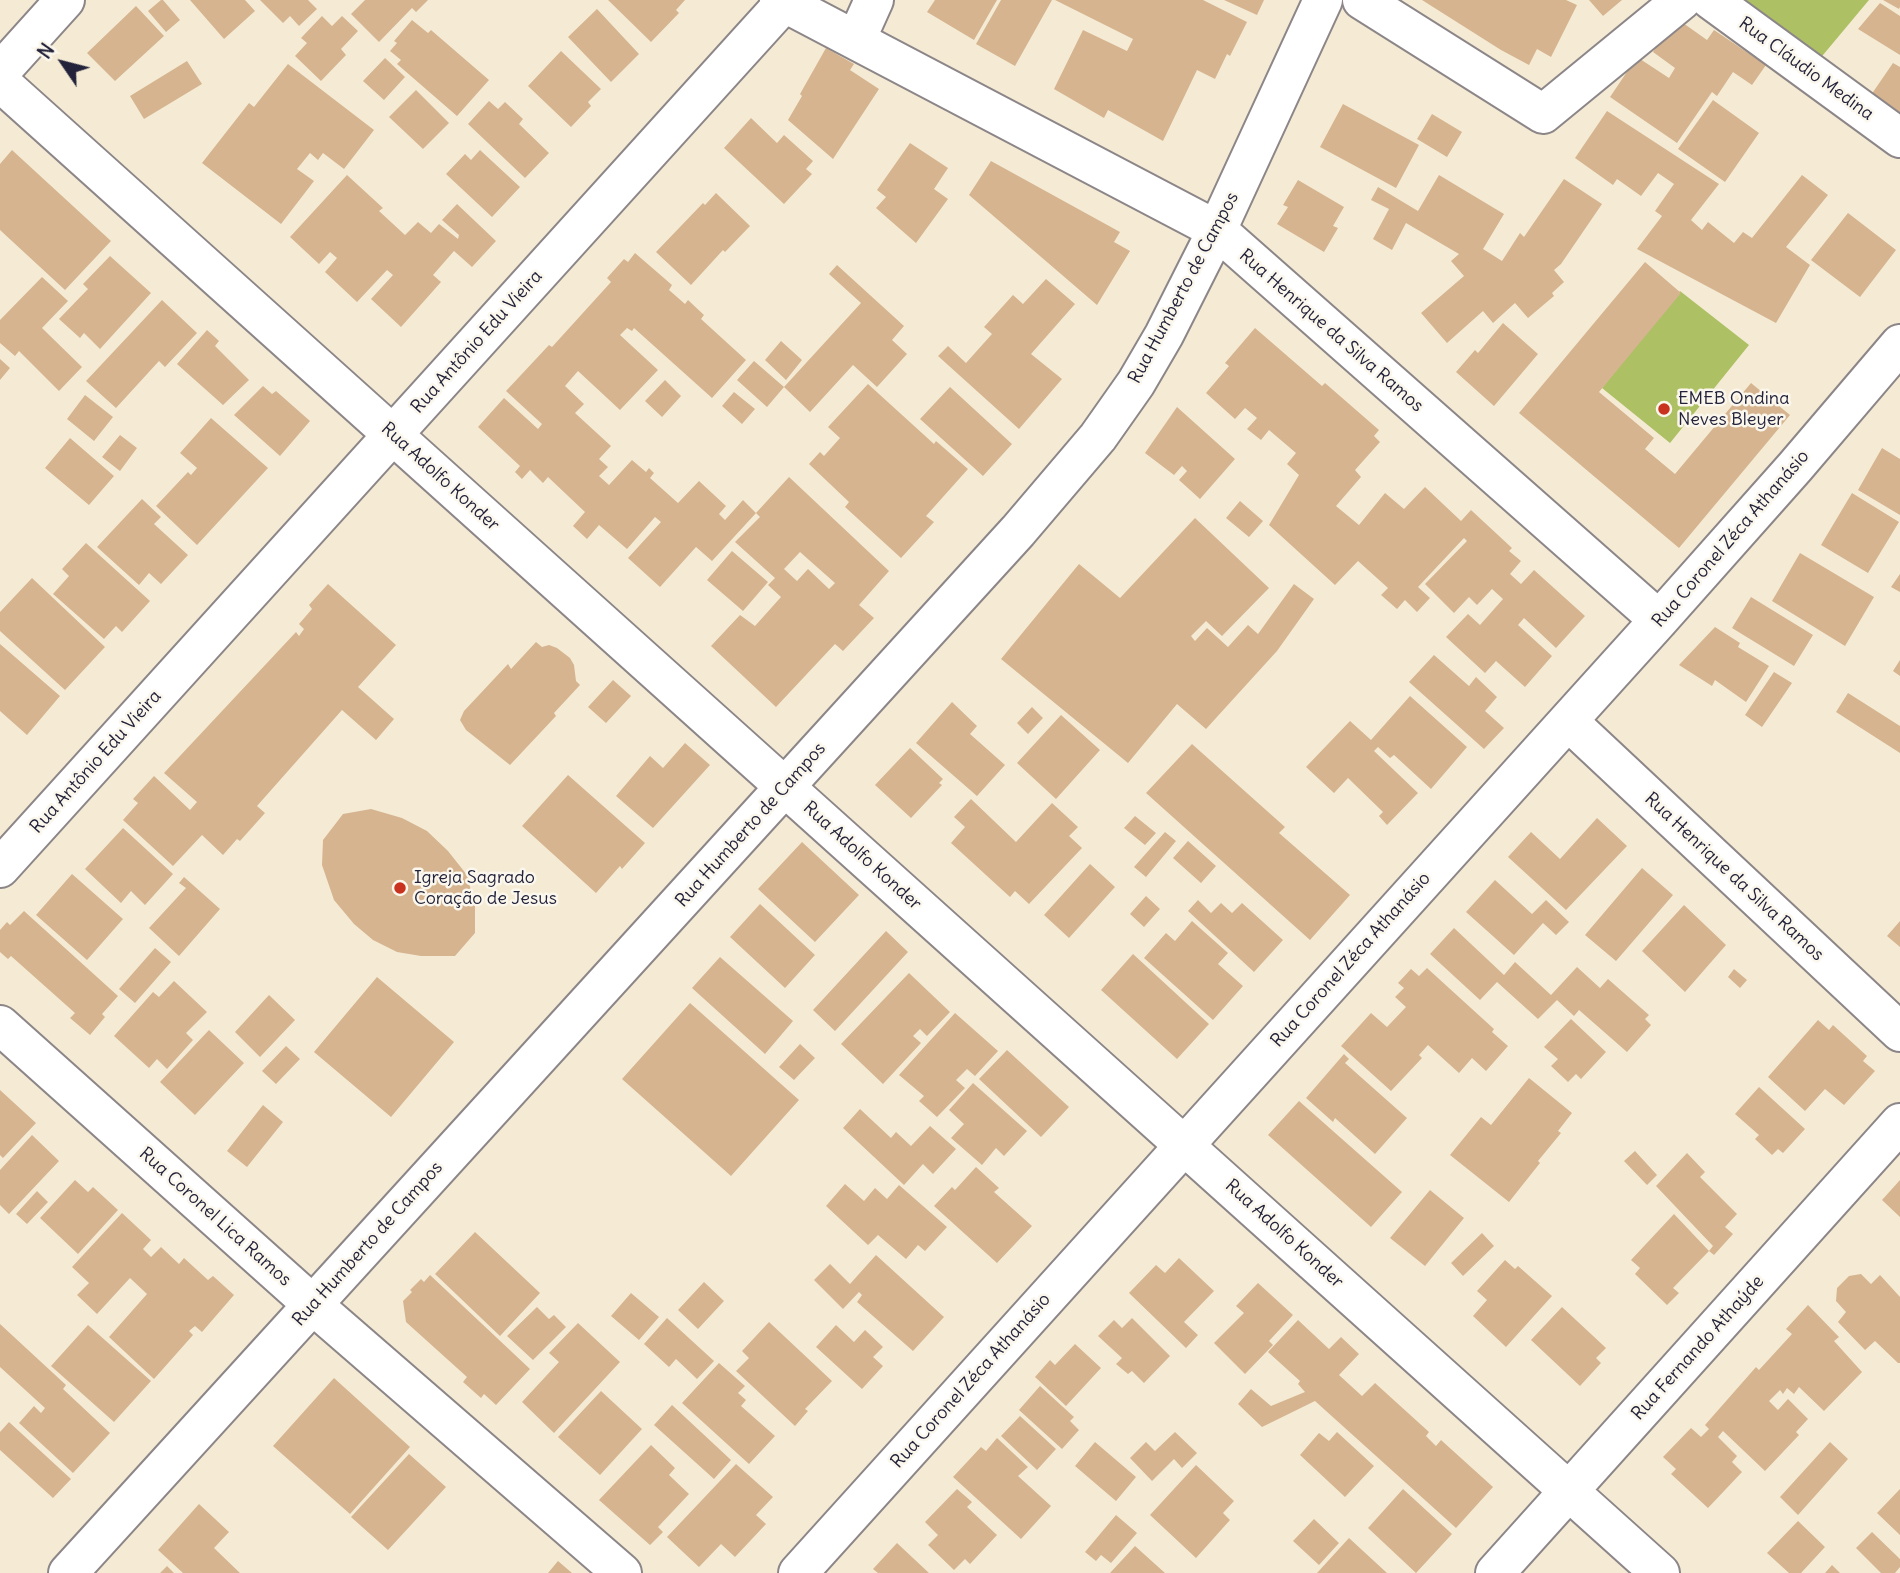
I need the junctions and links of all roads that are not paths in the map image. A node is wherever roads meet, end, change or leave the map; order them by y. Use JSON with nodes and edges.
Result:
{"nodes":[{"id":1,"x":65,"y":0,"type":"edge"},
{"id":2,"x":874,"y":0,"type":"edge"},
{"id":3,"x":1323,"y":0,"type":"edge"},
{"id":4,"x":1362,"y":0,"type":"edge"},
{"id":5,"x":1682,"y":0,"type":"edge"},
{"id":6,"x":1711,"y":0,"type":"edge"},
{"id":7,"x":781,"y":2,"type":"edge"},
{"id":8,"x":856,"y":40,"type":"junction"},
{"id":9,"x":0,"y":72,"type":"edge"},
{"id":10,"x":0,"y":82,"type":"edge"},
{"id":11,"x":1900,"y":138,"type":"edge"},
{"id":12,"x":1217,"y":230,"type":"junction"},
{"id":13,"x":1900,"y":344,"type":"edge"},
{"id":14,"x":393,"y":435,"type":"junction"},
{"id":15,"x":1659,"y":620,"type":"junction"},
{"id":16,"x":1567,"y":721,"type":"junction"},
{"id":17,"x":785,"y":787,"type":"junction"},
{"id":18,"x":0,"y":868,"type":"edge"},
{"id":19,"x":0,"y":1025,"type":"edge"},
{"id":20,"x":1900,"y":1032,"type":"edge"},
{"id":21,"x":1900,"y":1123,"type":"edge"},
{"id":22,"x":1184,"y":1145,"type":"junction"},
{"id":23,"x":313,"y":1305,"type":"junction"},
{"id":24,"x":1569,"y":1491,"type":"junction"},
{"id":25,"x":68,"y":1573,"type":"edge"},
{"id":26,"x":622,"y":1573,"type":"edge"},
{"id":27,"x":798,"y":1573,"type":"edge"},
{"id":28,"x":1496,"y":1573,"type":"edge"},
{"id":29,"x":1660,"y":1573,"type":"edge"}],
"edges":[{"from":1,"to":9,"type":"street"},
{"from":2,"to":8,"type":"street"},
{"from":3,"to":12,"type":"street","name":"Rua Humberto de Campos"},
{"from":4,"to":5,"type":"street"},
{"from":6,"to":11,"type":"street","name":"Rua Cláudio Medina"},
{"from":7,"to":8,"type":"street","name":"Rua Henrique da Silva Ramos"},
{"from":7,"to":14,"type":"street","name":"Rua Antônio Edu Vieira"},
{"from":8,"to":12,"type":"street","name":"Rua Henrique da Silva Ramos"},
{"from":10,"to":14,"type":"street","name":"Rua Adolfo Konder"},
{"from":12,"to":15,"type":"street","name":"Rua Henrique da Silva Ramos"},
{"from":12,"to":17,"type":"street","name":"Rua Humberto de Campos"},
{"from":13,"to":15,"type":"street","name":"Rua Coronel Zéca Athanásio"},
{"from":14,"to":17,"type":"street","name":"Rua Adolfo Konder"},
{"from":14,"to":18,"type":"street","name":"Rua Antônio Edu Vieira"},
{"from":15,"to":16,"type":"street","name":"Rua Coronel Zéca Athanásio"},
{"from":16,"to":20,"type":"street","name":"Rua Henrique da Silva Ramos"},
{"from":16,"to":22,"type":"street","name":"Rua Coronel Zéca Athanásio"},
{"from":17,"to":22,"type":"street","name":"Rua Adolfo Konder"},
{"from":17,"to":23,"type":"street","name":"Rua Humberto de Campos"},
{"from":19,"to":23,"type":"street","name":"Rua Coronel Lica Ramos"},
{"from":21,"to":24,"type":"street","name":"Rua Fernando Athaýde"},
{"from":22,"to":24,"type":"street","name":"Rua Adolfo Konder"},
{"from":22,"to":27,"type":"street","name":"Rua Coronel Zéca Athanásio"},
{"from":23,"to":25,"type":"street","name":"Rua Humberto de Campos"},
{"from":23,"to":26,"type":"street","name":"Rua Coronel Lica Ramos"},
{"from":24,"to":28,"type":"street","name":"Rua Fernando Athaýde"},
{"from":24,"to":29,"type":"street","name":"Rua Adolfo Konder"}]}
